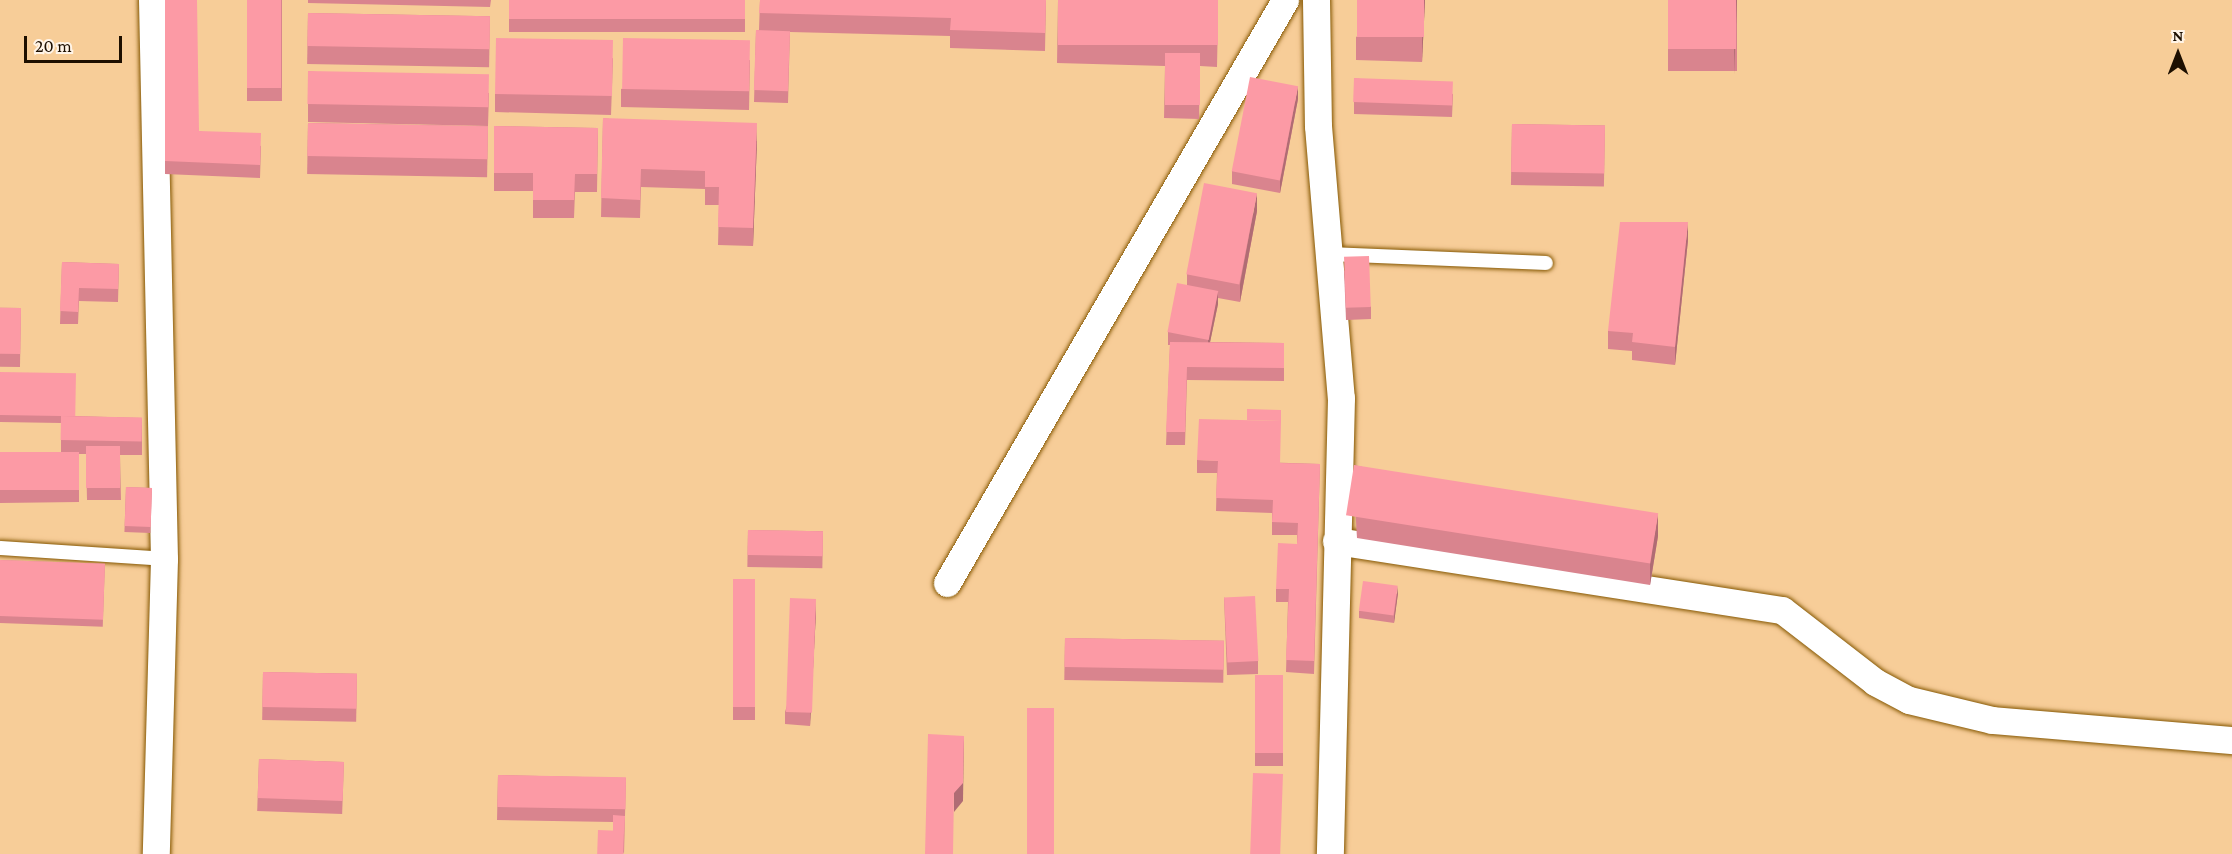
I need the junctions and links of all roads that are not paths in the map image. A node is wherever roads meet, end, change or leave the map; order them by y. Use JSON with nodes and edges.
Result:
{"nodes":[{"id":1,"x":152,"y":0,"type":"edge"},
{"id":2,"x":1285,"y":0,"type":"edge"},
{"id":3,"x":1316,"y":0,"type":"edge"},
{"id":4,"x":1330,"y":254,"type":"junction"},
{"id":5,"x":1546,"y":263,"type":"dead end"},
{"id":6,"x":1336,"y":541,"type":"junction"},
{"id":7,"x":0,"y":548,"type":"edge"},
{"id":8,"x":164,"y":559,"type":"junction"},
{"id":9,"x":947,"y":583,"type":"dead end"},
{"id":10,"x":2232,"y":740,"type":"edge"},
{"id":11,"x":156,"y":854,"type":"edge"},
{"id":12,"x":1330,"y":854,"type":"edge"}],
"edges":[{"from":1,"to":8,"type":"street"},
{"from":2,"to":9,"type":"street"},
{"from":3,"to":4,"type":"street"},
{"from":4,"to":5,"type":"lane"},
{"from":4,"to":6,"type":"street"},
{"from":6,"to":10,"type":"street"},
{"from":6,"to":12,"type":"street"},
{"from":7,"to":8,"type":"lane"},
{"from":8,"to":11,"type":"street"}]}
